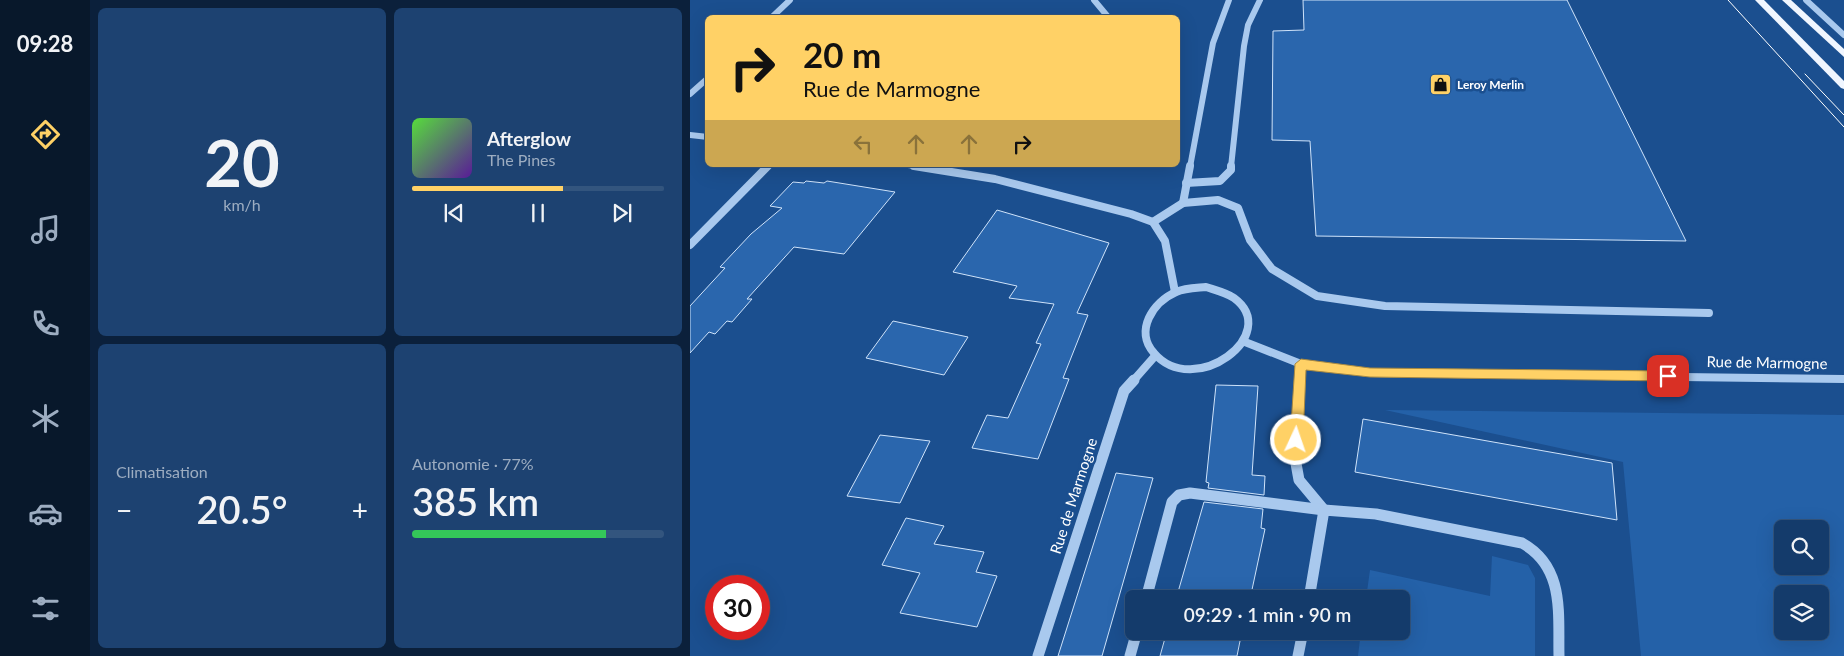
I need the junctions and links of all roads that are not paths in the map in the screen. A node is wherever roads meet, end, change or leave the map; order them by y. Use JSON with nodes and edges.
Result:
{"nodes":[{"id":1,"x":790,"y":0,"type":"edge"},
{"id":2,"x":1094,"y":0,"type":"edge"},
{"id":3,"x":1229,"y":0,"type":"edge"},
{"id":4,"x":1260,"y":0,"type":"edge"},
{"id":5,"x":1759,"y":0,"type":"edge"},
{"id":6,"x":1786,"y":0,"type":"edge"},
{"id":7,"x":1806,"y":0,"type":"edge"},
{"id":8,"x":775,"y":15,"type":"edge"},
{"id":9,"x":1106,"y":15,"type":"edge"},
{"id":10,"x":1844,"y":35,"type":"edge"},
{"id":11,"x":1844,"y":54,"type":"edge"},
{"id":12,"x":705,"y":81,"type":"edge"},
{"id":13,"x":1844,"y":86,"type":"edge"},
{"id":14,"x":690,"y":94,"type":"edge"},
{"id":15,"x":690,"y":135,"type":"edge"},
{"id":16,"x":705,"y":137,"type":"edge"},
{"id":17,"x":767,"y":167,"type":"edge"},
{"id":18,"x":920,"y":167,"type":"edge"},
{"id":19,"x":1186,"y":183,"type":"junction"},
{"id":20,"x":1183,"y":203,"type":"junction"},
{"id":21,"x":1153,"y":222,"type":"junction"},
{"id":22,"x":690,"y":245,"type":"edge"},
{"id":23,"x":1175,"y":292,"type":"junction"},
{"id":24,"x":1709,"y":314,"type":"dead end"},
{"id":25,"x":1245,"y":342,"type":"junction"},
{"id":26,"x":1155,"y":356,"type":"junction"},
{"id":27,"x":1301,"y":364,"type":"junction"},
{"id":28,"x":1844,"y":379,"type":"edge"},
{"id":29,"x":1324,"y":510,"type":"junction"},
{"id":30,"x":1148,"y":590,"type":"edge"},
{"id":31,"x":1311,"y":590,"type":"edge"},
{"id":32,"x":1134,"y":640,"type":"edge"},
{"id":33,"x":1301,"y":640,"type":"edge"},
{"id":34,"x":1038,"y":656,"type":"edge"},
{"id":35,"x":1130,"y":656,"type":"edge"},
{"id":36,"x":1298,"y":656,"type":"edge"},
{"id":37,"x":1559,"y":656,"type":"edge"}],
"edges":[{"from":1,"to":8,"type":"street"},
{"from":2,"to":9,"type":"street"},
{"from":3,"to":19,"type":"street"},
{"from":4,"to":19,"type":"street"},
{"from":5,"to":13,"type":"main road"},
{"from":6,"to":11,"type":"main road"},
{"from":7,"to":10,"type":"street"},
{"from":12,"to":14,"type":"street"},
{"from":15,"to":16,"type":"street"},
{"from":17,"to":22,"type":"street"},
{"from":18,"to":21,"type":"street"},
{"from":19,"to":20,"type":"street"},
{"from":20,"to":21,"type":"street"},
{"from":20,"to":24,"type":"street"},
{"from":21,"to":23,"type":"street"},
{"from":23,"to":25,"type":"street"},
{"from":23,"to":26,"type":"street"},
{"from":25,"to":26,"type":"street"},
{"from":25,"to":27,"type":"street","name":"Rue de Marmogne"},
{"from":26,"to":34,"type":"street","name":"Rue de Marmogne"},
{"from":27,"to":28,"type":"street","name":"Rue de Marmogne"},
{"from":27,"to":29,"type":"street"},
{"from":29,"to":30,"type":"street"},
{"from":29,"to":31,"type":"street"},
{"from":29,"to":37,"type":"street"},
{"from":32,"to":35,"type":"street"},
{"from":33,"to":36,"type":"street"}]}
